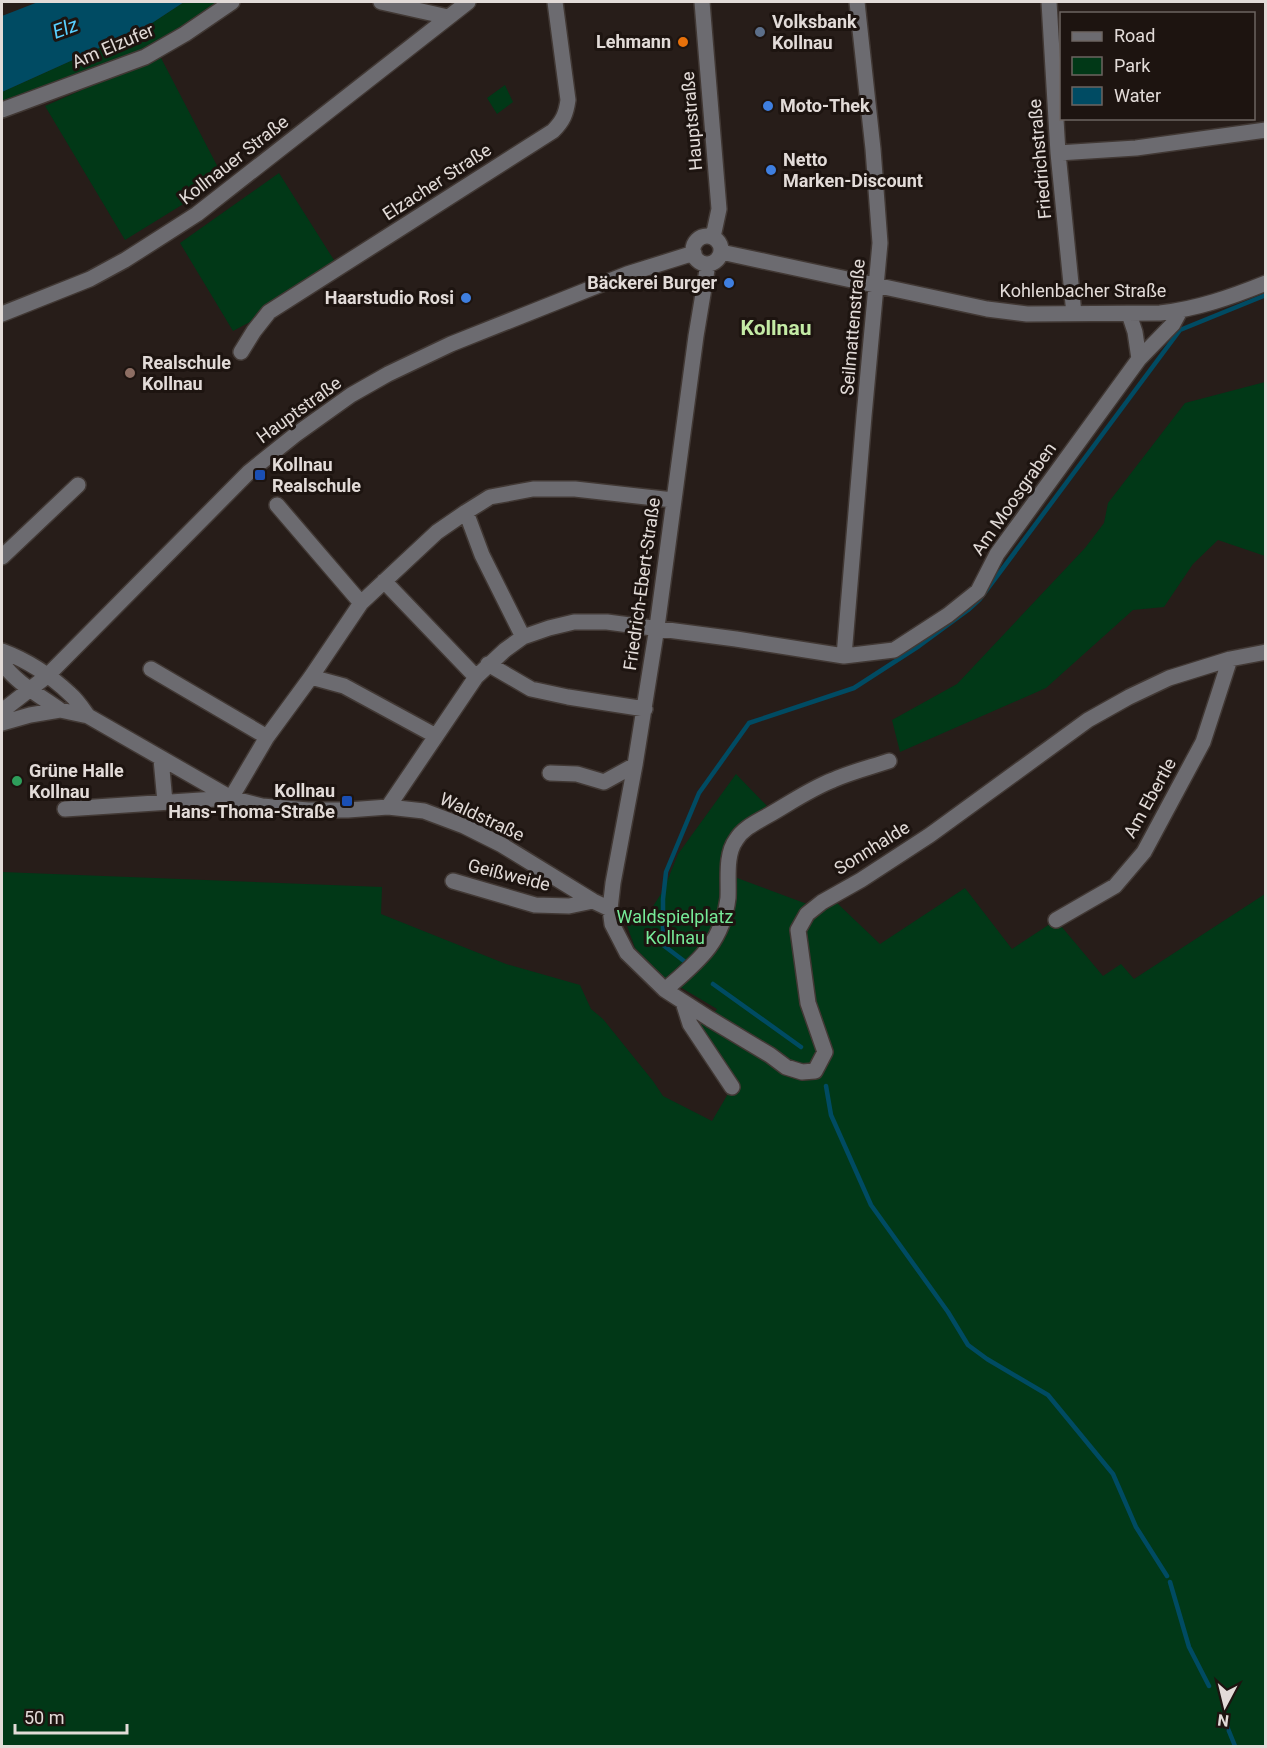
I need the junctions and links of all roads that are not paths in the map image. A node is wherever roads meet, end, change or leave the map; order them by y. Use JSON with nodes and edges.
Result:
{"nodes":[{"id":1,"x":232,"y":2,"type":"edge"},
{"id":2,"x":381,"y":2,"type":"edge"},
{"id":3,"x":468,"y":2,"type":"edge"},
{"id":4,"x":555,"y":2,"type":"edge"},
{"id":5,"x":702,"y":2,"type":"edge"},
{"id":6,"x":857,"y":2,"type":"edge"},
{"id":7,"x":1049,"y":2,"type":"edge"},
{"id":8,"x":448,"y":18,"type":"junction"},
{"id":9,"x":2,"y":110,"type":"edge"},
{"id":10,"x":1266,"y":129,"type":"edge"},
{"id":11,"x":1058,"y":153,"type":"junction"},
{"id":12,"x":713,"y":237,"type":"junction"},
{"id":13,"x":721,"y":252,"type":"junction"},
{"id":14,"x":694,"y":253,"type":"junction"},
{"id":15,"x":708,"y":264,"type":"junction"},
{"id":16,"x":1266,"y":283,"type":"edge"},
{"id":17,"x":877,"y":287,"type":"junction"},
{"id":18,"x":1180,"y":311,"type":"junction"},
{"id":19,"x":2,"y":314,"type":"edge"},
{"id":20,"x":1074,"y":314,"type":"junction"},
{"id":21,"x":1129,"y":314,"type":"junction"},
{"id":22,"x":241,"y":351,"type":"dead end"},
{"id":23,"x":1139,"y":359,"type":"junction"},
{"id":24,"x":78,"y":485,"type":"dead end"},
{"id":25,"x":673,"y":500,"type":"junction"},
{"id":26,"x":277,"y":505,"type":"dead end"},
{"id":27,"x":466,"y":512,"type":"junction"},
{"id":28,"x":2,"y":557,"type":"edge"},
{"id":29,"x":384,"y":581,"type":"junction"},
{"id":30,"x":361,"y":603,"type":"junction"},
{"id":31,"x":657,"y":627,"type":"junction"},
{"id":32,"x":524,"y":637,"type":"junction"},
{"id":33,"x":2,"y":651,"type":"edge"},
{"id":34,"x":1266,"y":652,"type":"edge"},
{"id":35,"x":844,"y":656,"type":"junction"},
{"id":36,"x":1230,"y":658,"type":"junction"},
{"id":37,"x":2,"y":662,"type":"edge"},
{"id":38,"x":488,"y":664,"type":"junction"},
{"id":39,"x":151,"y":669,"type":"dead end"},
{"id":40,"x":47,"y":676,"type":"junction"},
{"id":41,"x":311,"y":677,"type":"junction"},
{"id":42,"x":476,"y":677,"type":"junction"},
{"id":43,"x":30,"y":689,"type":"junction"},
{"id":44,"x":645,"y":709,"type":"junction"},
{"id":45,"x":60,"y":710,"type":"junction"},
{"id":46,"x":2,"y":711,"type":"edge"},
{"id":47,"x":88,"y":716,"type":"junction"},
{"id":48,"x":2,"y":723,"type":"edge"},
{"id":49,"x":436,"y":736,"type":"junction"},
{"id":50,"x":267,"y":737,"type":"junction"},
{"id":51,"x":161,"y":759,"type":"junction"},
{"id":52,"x":889,"y":761,"type":"dead end"},
{"id":53,"x":635,"y":765,"type":"junction"},
{"id":54,"x":550,"y":773,"type":"dead end"},
{"id":55,"x":231,"y":798,"type":"junction"},
{"id":56,"x":165,"y":802,"type":"junction"},
{"id":57,"x":388,"y":807,"type":"junction"},
{"id":58,"x":64,"y":809,"type":"dead end"},
{"id":59,"x":453,"y":881,"type":"dead end"},
{"id":60,"x":592,"y":901,"type":"junction"},
{"id":61,"x":610,"y":909,"type":"junction"},
{"id":62,"x":1056,"y":920,"type":"dead end"},
{"id":63,"x":665,"y":990,"type":"junction"},
{"id":64,"x":682,"y":1002,"type":"junction"},
{"id":65,"x":732,"y":1087,"type":"dead end"}],
"edges":[{"from":1,"to":9,"type":"street","name":"Am Elzufer"},
{"from":2,"to":8,"type":"street"},
{"from":3,"to":8,"type":"street","name":"Kollnauer Straße"},
{"from":4,"to":22,"type":"street","name":"Elzacher Straße"},
{"from":5,"to":12,"type":"street","name":"Hauptstraße"},
{"from":6,"to":17,"type":"street","name":"Seilmattenstraße"},
{"from":7,"to":11,"type":"street","name":"Friedrichstraße"},
{"from":8,"to":19,"type":"street","name":"Kollnauer Straße"},
{"from":10,"to":11,"type":"street"},
{"from":11,"to":20,"type":"street","name":"Friedrichstraße"},
{"from":12,"to":13,"type":"street"},
{"from":12,"to":14,"type":"street"},
{"from":13,"to":15,"type":"street"},
{"from":13,"to":17,"type":"street","name":"Kohlenbacher Straße"},
{"from":14,"to":15,"type":"street"},
{"from":14,"to":40,"type":"street","name":"Hauptstraße"},
{"from":15,"to":25,"type":"street","name":"Friedrich-Ebert-Straße"},
{"from":16,"to":18,"type":"street","name":"Kohlenbacher Straße"},
{"from":17,"to":20,"type":"street","name":"Kohlenbacher Straße"},
{"from":17,"to":35,"type":"street","name":"Seilmattenstraße"},
{"from":18,"to":21,"type":"street","name":"Kohlenbacher Straße"},
{"from":18,"to":23,"type":"street","name":"Am Moosgraben"},
{"from":20,"to":21,"type":"street","name":"Kohlenbacher Straße"},
{"from":21,"to":23,"type":"street"},
{"from":23,"to":35,"type":"street","name":"Am Moosgraben"},
{"from":24,"to":28,"type":"street"},
{"from":25,"to":27,"type":"street"},
{"from":25,"to":31,"type":"street","name":"Friedrich-Ebert-Straße"},
{"from":26,"to":30,"type":"street"},
{"from":27,"to":29,"type":"street"},
{"from":27,"to":32,"type":"street"},
{"from":29,"to":30,"type":"street"},
{"from":29,"to":42,"type":"street"},
{"from":30,"to":41,"type":"street"},
{"from":31,"to":32,"type":"street","name":"Am Moosgraben"},
{"from":31,"to":35,"type":"street","name":"Am Moosgraben"},
{"from":31,"to":44,"type":"street","name":"Friedrich-Ebert-Straße"},
{"from":32,"to":38,"type":"street","name":"Am Moosgraben"},
{"from":33,"to":40,"type":"street","name":"Waldstraße"},
{"from":34,"to":36,"type":"street"},
{"from":36,"to":62,"type":"street","name":"Am Ebertle"},
{"from":36,"to":64,"type":"street","name":"Sonnhalde"},
{"from":37,"to":43,"type":"street","name":"Waldstraße"},
{"from":38,"to":42,"type":"street","name":"Am Moosgraben"},
{"from":38,"to":44,"type":"street"},
{"from":39,"to":50,"type":"street"},
{"from":40,"to":43,"type":"street","name":"Hauptstraße"},
{"from":40,"to":47,"type":"street","name":"Waldstraße"},
{"from":41,"to":49,"type":"street"},
{"from":41,"to":50,"type":"street"},
{"from":42,"to":49,"type":"street","name":"Am Moosgraben"},
{"from":43,"to":45,"type":"street","name":"Waldstraße"},
{"from":43,"to":46,"type":"street","name":"Hauptstraße"},
{"from":44,"to":53,"type":"street","name":"Friedrich-Ebert-Straße"},
{"from":45,"to":47,"type":"street","name":"Waldstraße"},
{"from":45,"to":48,"type":"street","name":"Waldstraße"},
{"from":47,"to":51,"type":"street","name":"Waldstraße"},
{"from":49,"to":57,"type":"street","name":"Am Moosgraben"},
{"from":50,"to":55,"type":"street"},
{"from":51,"to":55,"type":"street","name":"Waldstraße"},
{"from":51,"to":56,"type":"street"},
{"from":52,"to":63,"type":"street"},
{"from":53,"to":54,"type":"street"},
{"from":53,"to":61,"type":"street","name":"Friedrich-Ebert-Straße"},
{"from":55,"to":56,"type":"street"},
{"from":55,"to":57,"type":"street","name":"Waldstraße"},
{"from":56,"to":58,"type":"street"},
{"from":57,"to":60,"type":"street","name":"Waldstraße"},
{"from":59,"to":60,"type":"street","name":"Geißweide"},
{"from":60,"to":61,"type":"street","name":"Waldstraße"},
{"from":61,"to":63,"type":"street"},
{"from":63,"to":64,"type":"street"},
{"from":64,"to":65,"type":"street"}]}
